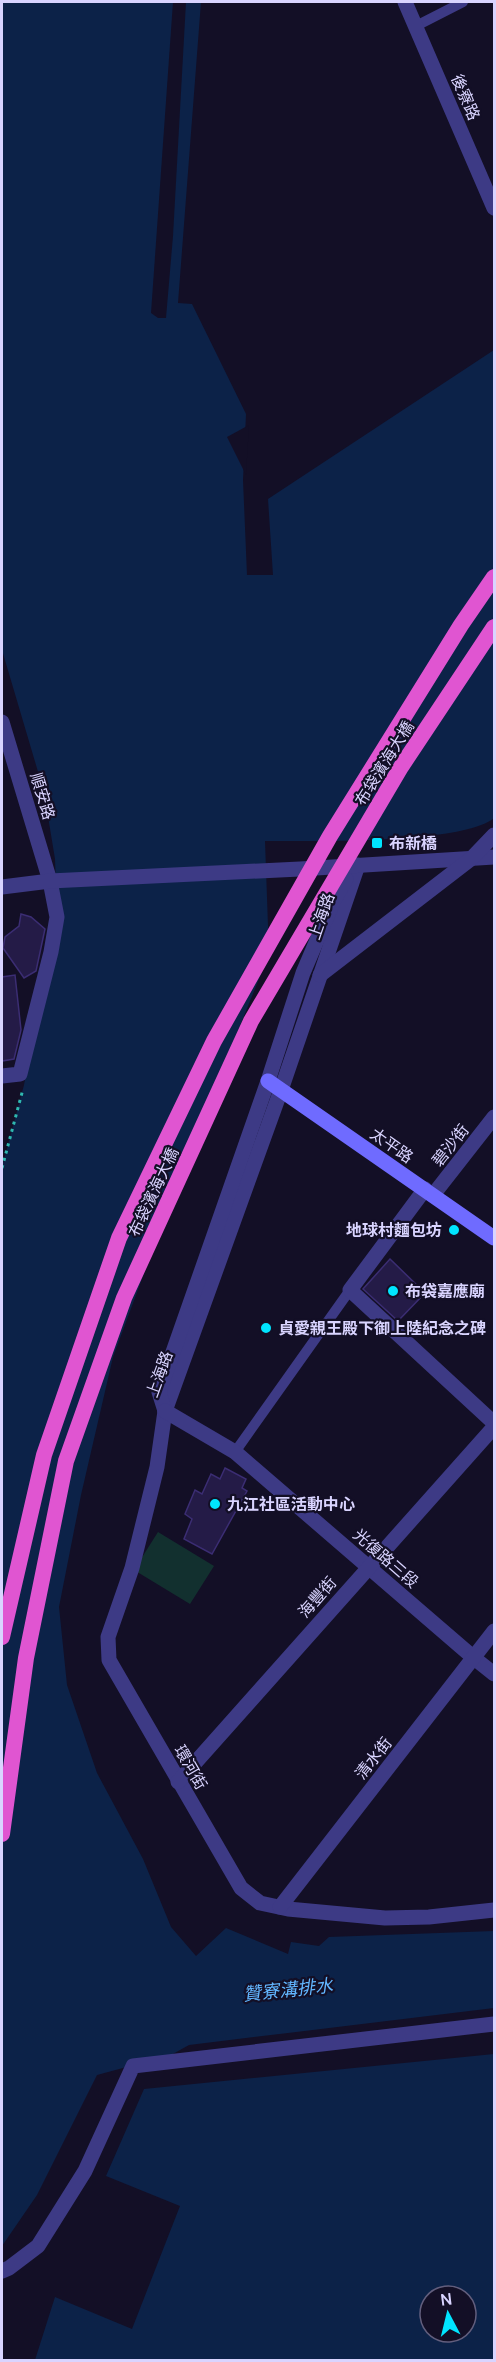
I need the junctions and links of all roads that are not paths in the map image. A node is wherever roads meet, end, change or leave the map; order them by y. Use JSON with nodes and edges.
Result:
{"nodes":[{"id":1,"x":405,"y":2,"type":"edge"},
{"id":2,"x":463,"y":2,"type":"edge"},
{"id":3,"x":416,"y":26,"type":"junction"},
{"id":4,"x":495,"y":207,"type":"edge"},
{"id":5,"x":495,"y":577,"type":"edge"},
{"id":6,"x":495,"y":627,"type":"edge"},
{"id":7,"x":2,"y":722,"type":"edge"},
{"id":8,"x":495,"y":835,"type":"edge"},
{"id":9,"x":495,"y":857,"type":"edge"},
{"id":10,"x":472,"y":858,"type":"junction"},
{"id":11,"x":358,"y":865,"type":"junction"},
{"id":12,"x":50,"y":881,"type":"junction"},
{"id":13,"x":2,"y":887,"type":"edge"},
{"id":14,"x":320,"y":975,"type":"junction"},
{"id":15,"x":2,"y":1076,"type":"edge"},
{"id":16,"x":274,"y":1086,"type":"junction"},
{"id":17,"x":495,"y":1117,"type":"edge"},
{"id":18,"x":429,"y":1192,"type":"junction"},
{"id":19,"x":495,"y":1238,"type":"edge"},
{"id":20,"x":350,"y":1290,"type":"junction"},
{"id":21,"x":165,"y":1411,"type":"junction"},
{"id":22,"x":492,"y":1433,"type":"edge"},
{"id":23,"x":235,"y":1452,"type":"junction"},
{"id":24,"x":368,"y":1566,"type":"junction"},
{"id":25,"x":495,"y":1631,"type":"edge"},
{"id":26,"x":2,"y":1638,"type":"edge"},
{"id":27,"x":474,"y":1658,"type":"junction"},
{"id":28,"x":495,"y":1674,"type":"edge"},
{"id":29,"x":178,"y":1782,"type":"junction"},
{"id":30,"x":2,"y":1834,"type":"edge"},
{"id":31,"x":280,"y":1907,"type":"junction"},
{"id":32,"x":495,"y":1910,"type":"edge"},
{"id":33,"x":495,"y":2024,"type":"edge"},
{"id":34,"x":2,"y":2271,"type":"edge"}],
"edges":[{"from":1,"to":3,"type":"street","name":"後寮路"},
{"from":2,"to":3,"type":"lane"},
{"from":3,"to":4,"type":"street","name":"後寮路"},
{"from":5,"to":26,"type":"highway","name":"布袋濱海大橋","bridge":true},
{"from":6,"to":30,"type":"highway","name":"布袋濱海大橋","bridge":true},
{"from":7,"to":12,"type":"street","name":"順安路"},
{"from":8,"to":10,"type":"street"},
{"from":9,"to":10,"type":"street","name":"上海路"},
{"from":10,"to":11,"type":"street","name":"上海路"},
{"from":10,"to":14,"type":"street"},
{"from":11,"to":12,"type":"street","name":"上海路"},
{"from":11,"to":14,"type":"street","name":"上海路"},
{"from":11,"to":16,"type":"street","name":"上海路"},
{"from":12,"to":13,"type":"street"},
{"from":12,"to":15,"type":"street","name":"順安路"},
{"from":14,"to":16,"type":"street","name":"上海路"},
{"from":16,"to":18,"type":"main road","name":"太平路"},
{"from":16,"to":21,"type":"street","name":"上海路"},
{"from":17,"to":18,"type":"street","name":"碧沙街"},
{"from":18,"to":19,"type":"main road","name":"太平路"},
{"from":18,"to":20,"type":"street","name":"碧沙街"},
{"from":20,"to":22,"type":"street"},
{"from":20,"to":23,"type":"lane"},
{"from":21,"to":23,"type":"street","name":"光復路三段"},
{"from":21,"to":29,"type":"street","name":"環河街"},
{"from":22,"to":24,"type":"street","name":"海豐街"},
{"from":23,"to":24,"type":"street","name":"光復路三段"},
{"from":24,"to":27,"type":"street","name":"光復路三段"},
{"from":24,"to":29,"type":"street","name":"海豐街"},
{"from":25,"to":27,"type":"street","name":"清水街"},
{"from":27,"to":28,"type":"street","name":"光復路三段"},
{"from":27,"to":31,"type":"street","name":"清水街"},
{"from":29,"to":31,"type":"street","name":"環河街"},
{"from":31,"to":32,"type":"street","name":"環河街"},
{"from":33,"to":34,"type":"street"}]}
